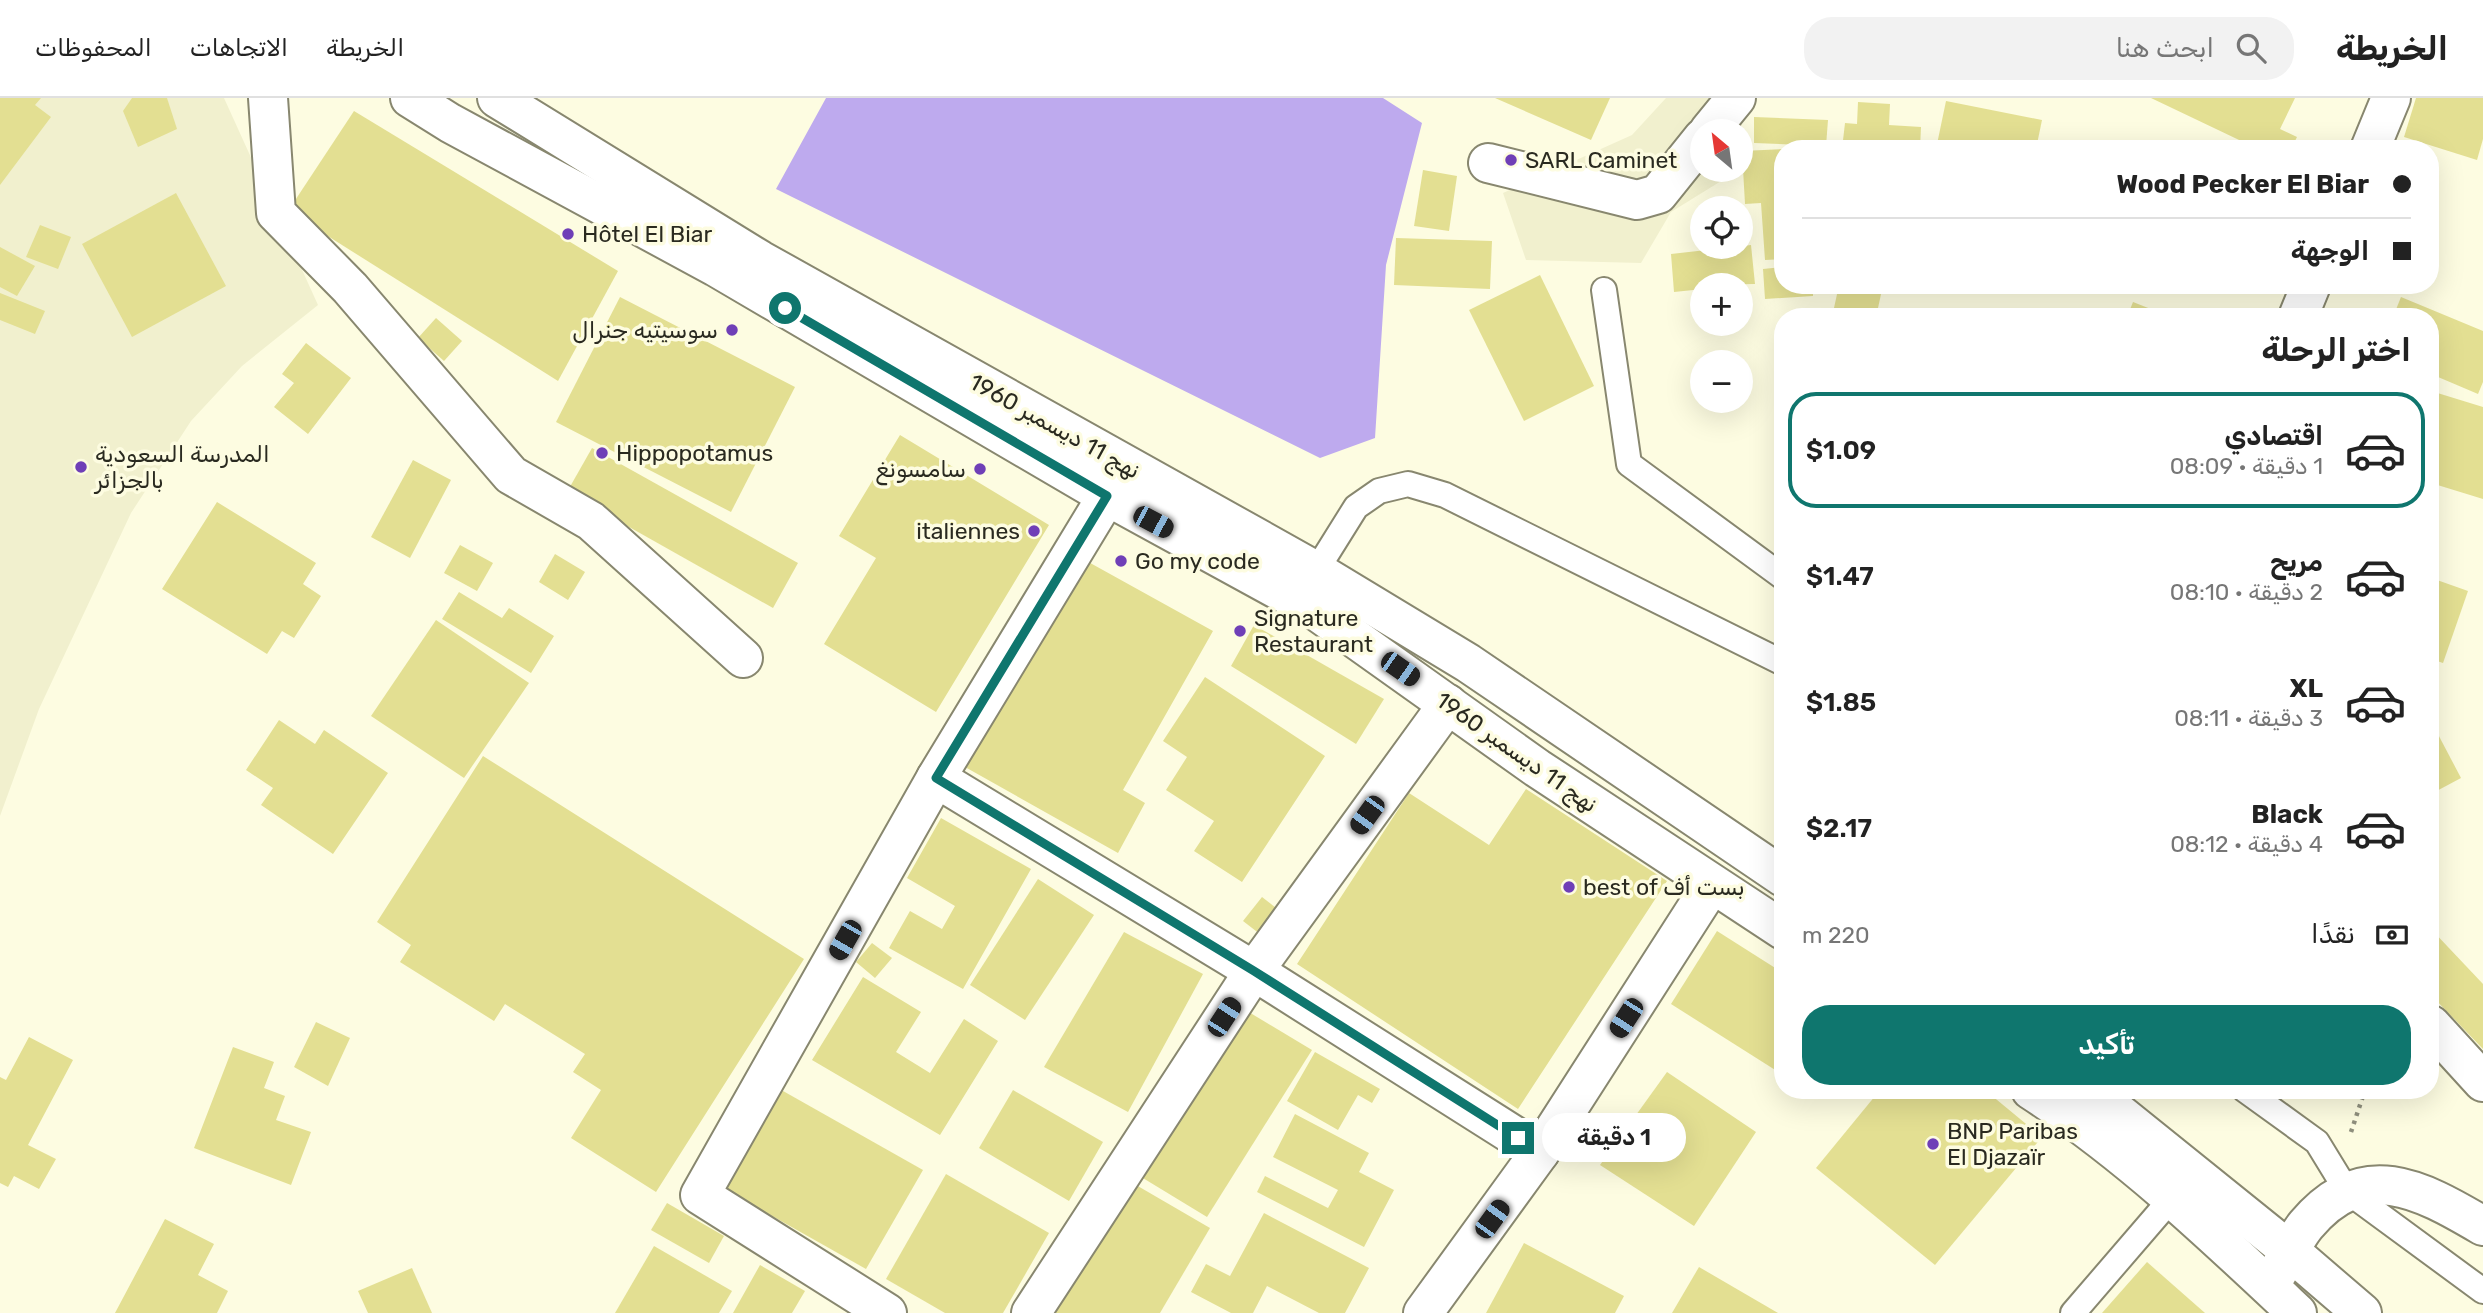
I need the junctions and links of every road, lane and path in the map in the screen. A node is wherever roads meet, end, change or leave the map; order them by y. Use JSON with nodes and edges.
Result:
{"nodes":[{"id":1,"x":268,"y":98,"type":"edge"},
{"id":2,"x":410,"y":98,"type":"edge"},
{"id":3,"x":498,"y":98,"type":"edge"},
{"id":4,"x":1736,"y":98,"type":"edge"},
{"id":5,"x":2391,"y":98,"type":"edge"},
{"id":6,"x":1719,"y":119,"type":"edge"},
{"id":7,"x":2374,"y":140,"type":"edge"},
{"id":8,"x":1690,"y":154,"type":"edge"},
{"id":9,"x":1488,"y":163,"type":"dead end"},
{"id":10,"x":1604,"y":290,"type":"dead end"},
{"id":11,"x":1107,"y":496,"type":"junction"},
{"id":12,"x":1316,"y":571,"type":"junction"},
{"id":13,"x":1774,"y":571,"type":"edge"},
{"id":14,"x":743,"y":658,"type":"dead end"},
{"id":15,"x":1774,"y":659,"type":"edge"},
{"id":16,"x":1448,"y":704,"type":"junction"},
{"id":17,"x":936,"y":778,"type":"junction"},
{"id":18,"x":1774,"y":871,"type":"edge"},
{"id":19,"x":1712,"y":884,"type":"junction"},
{"id":20,"x":1774,"y":924,"type":"edge"},
{"id":21,"x":1254,"y":971,"type":"junction"},
{"id":22,"x":2439,"y":1033,"type":"edge"},
{"id":23,"x":2483,"y":1082,"type":"edge"},
{"id":24,"x":2045,"y":1099,"type":"edge"},
{"id":25,"x":2101,"y":1099,"type":"edge"},
{"id":26,"x":2257,"y":1099,"type":"edge"},
{"id":27,"x":1540,"y":1152,"type":"junction"},
{"id":28,"x":2347,"y":1191,"type":"junction"},
{"id":29,"x":2172,"y":1198,"type":"junction"},
{"id":30,"x":2483,"y":1226,"type":"edge"},
{"id":31,"x":2291,"y":1252,"type":"junction"},
{"id":32,"x":2483,"y":1292,"type":"edge"},
{"id":33,"x":2275,"y":1300,"type":"edge"},
{"id":34,"x":887,"y":1313,"type":"edge"},
{"id":35,"x":1031,"y":1313,"type":"edge"},
{"id":36,"x":1423,"y":1313,"type":"edge"},
{"id":37,"x":2073,"y":1313,"type":"edge"},
{"id":38,"x":2297,"y":1313,"type":"edge"},
{"id":39,"x":2362,"y":1313,"type":"edge"}],
"edges":[{"from":1,"to":14,"type":"street"},
{"from":2,"to":11,"type":"street","name":"نهج 11 ديسمبر 1960"},
{"from":3,"to":12,"type":"street","name":"نهج 11 ديسمبر 1960"},
{"from":4,"to":6,"type":"street"},
{"from":5,"to":7,"type":"street"},
{"from":8,"to":9,"type":"street"},
{"from":10,"to":13,"type":"lane"},
{"from":11,"to":16,"type":"street","name":"نهج 11 ديسمبر 1960"},
{"from":11,"to":17,"type":"street"},
{"from":12,"to":15,"type":"lane"},
{"from":12,"to":18,"type":"street","name":"نهج 11 ديسمبر 1960"},
{"from":16,"to":19,"type":"street","name":"نهج 11 ديسمبر 1960"},
{"from":16,"to":21,"type":"street"},
{"from":17,"to":21,"type":"street"},
{"from":17,"to":34,"type":"street"},
{"from":19,"to":20,"type":"street","name":"نهج 11 ديسمبر 1960"},
{"from":19,"to":27,"type":"street"},
{"from":21,"to":27,"type":"street"},
{"from":21,"to":35,"type":"street"},
{"from":22,"to":23,"type":"street"},
{"from":24,"to":29,"type":"street"},
{"from":25,"to":31,"type":"street"},
{"from":26,"to":28,"type":"lane"},
{"from":27,"to":36,"type":"street"},
{"from":28,"to":30,"type":"street"},
{"from":28,"to":31,"type":"street"},
{"from":28,"to":32,"type":"lane"},
{"from":29,"to":33,"type":"street"},
{"from":29,"to":37,"type":"lane"},
{"from":31,"to":33,"type":"street"},
{"from":31,"to":39,"type":"street"},
{"from":33,"to":38,"type":"street"}]}
